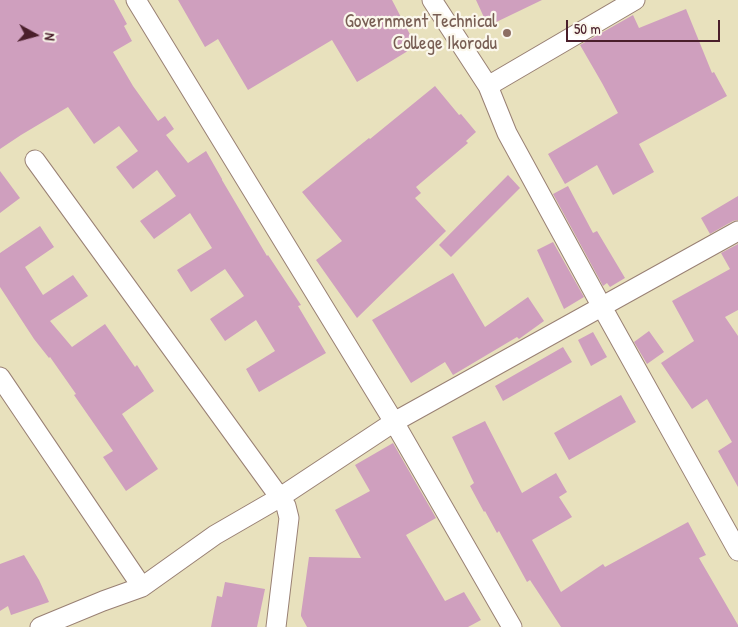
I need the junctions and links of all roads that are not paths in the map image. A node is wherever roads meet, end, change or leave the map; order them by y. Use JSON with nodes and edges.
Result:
{"nodes":[{"id":1,"x":136,"y":0,"type":"edge"},
{"id":2,"x":432,"y":0,"type":"edge"},
{"id":3,"x":635,"y":0,"type":"edge"},
{"id":4,"x":488,"y":86,"type":"junction"},
{"id":5,"x":35,"y":160,"type":"dead end"},
{"id":6,"x":738,"y":231,"type":"edge"},
{"id":7,"x":602,"y":307,"type":"junction"},
{"id":8,"x":0,"y":377,"type":"edge"},
{"id":9,"x":394,"y":422,"type":"junction"},
{"id":10,"x":279,"y":498,"type":"junction"},
{"id":11,"x":738,"y":552,"type":"edge"},
{"id":12,"x":142,"y":587,"type":"junction"},
{"id":13,"x":40,"y":627,"type":"edge"},
{"id":14,"x":276,"y":627,"type":"edge"},
{"id":15,"x":512,"y":627,"type":"edge"}],
"edges":[{"from":1,"to":9,"type":"street"},
{"from":2,"to":4,"type":"street"},
{"from":3,"to":4,"type":"street"},
{"from":4,"to":7,"type":"street"},
{"from":5,"to":10,"type":"street"},
{"from":6,"to":7,"type":"street"},
{"from":7,"to":9,"type":"street"},
{"from":7,"to":11,"type":"street"},
{"from":8,"to":12,"type":"street"},
{"from":9,"to":10,"type":"street"},
{"from":9,"to":15,"type":"street"},
{"from":10,"to":12,"type":"street"},
{"from":10,"to":14,"type":"street"},
{"from":12,"to":13,"type":"street"}]}
